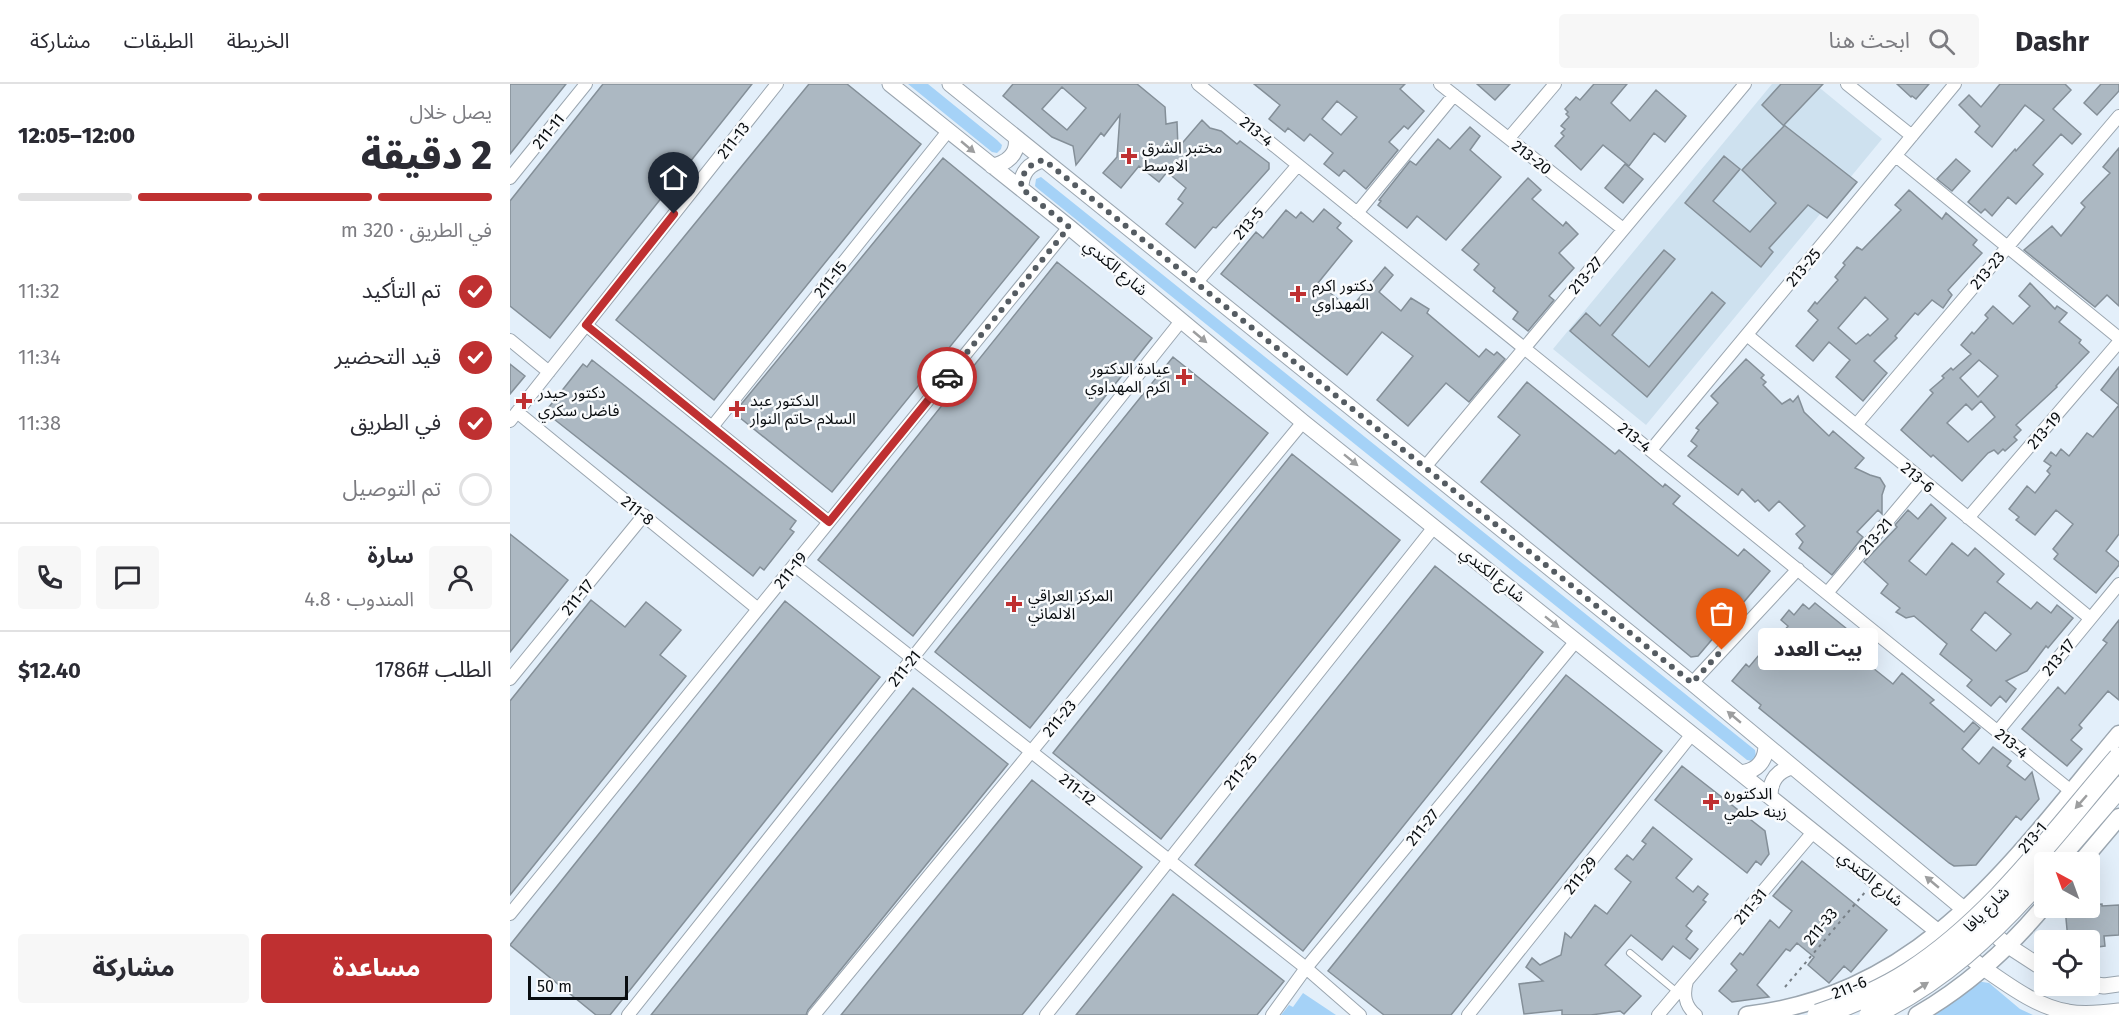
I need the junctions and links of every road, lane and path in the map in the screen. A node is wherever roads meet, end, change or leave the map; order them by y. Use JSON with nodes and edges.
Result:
{"nodes":[{"id":1,"x":586,"y":84,"type":"edge"},
{"id":2,"x":777,"y":84,"type":"edge"},
{"id":3,"x":890,"y":84,"type":"edge"},
{"id":4,"x":1198,"y":84,"type":"edge"},
{"id":5,"x":1440,"y":84,"type":"edge"},
{"id":6,"x":1555,"y":84,"type":"edge"},
{"id":7,"x":1745,"y":84,"type":"edge"},
{"id":8,"x":1847,"y":84,"type":"edge"},
{"id":9,"x":1955,"y":84,"type":"edge"},
{"id":10,"x":960,"y":87,"type":"edge"},
{"id":11,"x":1454,"y":95,"type":"junction"},
{"id":12,"x":2119,"y":116,"type":"edge"},
{"id":13,"x":949,"y":130,"type":"junction"},
{"id":14,"x":1912,"y":136,"type":"junction"},
{"id":15,"x":1016,"y":138,"type":"junction"},
{"id":16,"x":1509,"y":138,"type":"junction"},
{"id":17,"x":1896,"y":156,"type":"junction"},
{"id":18,"x":1044,"y":160,"type":"junction"},
{"id":19,"x":1298,"y":165,"type":"junction"},
{"id":20,"x":992,"y":166,"type":"junction"},
{"id":21,"x":510,"y":178,"type":"edge"},
{"id":22,"x":1021,"y":188,"type":"junction"},
{"id":23,"x":1357,"y":213,"type":"junction"},
{"id":24,"x":1069,"y":227,"type":"junction"},
{"id":25,"x":1623,"y":229,"type":"junction"},
{"id":26,"x":2007,"y":246,"type":"junction"},
{"id":27,"x":1197,"y":282,"type":"junction"},
{"id":28,"x":1181,"y":321,"type":"junction"},
{"id":29,"x":586,"y":325,"type":"junction"},
{"id":30,"x":1747,"y":335,"type":"junction"},
{"id":31,"x":510,"y":340,"type":"edge"},
{"id":32,"x":2119,"y":340,"type":"edge"},
{"id":33,"x":1524,"y":348,"type":"junction"},
{"id":34,"x":549,"y":372,"type":"junction"},
{"id":35,"x":514,"y":417,"type":"edge"},
{"id":36,"x":1303,"y":422,"type":"junction"},
{"id":37,"x":1856,"y":425,"type":"junction"},
{"id":38,"x":712,"y":427,"type":"junction"},
{"id":39,"x":1651,"y":450,"type":"junction"},
{"id":40,"x":1425,"y":467,"type":"junction"},
{"id":41,"x":1922,"y":480,"type":"junction"},
{"id":42,"x":644,"y":515,"type":"junction"},
{"id":43,"x":1968,"y":518,"type":"junction"},
{"id":44,"x":829,"y":522,"type":"junction"},
{"id":45,"x":1434,"y":527,"type":"junction"},
{"id":46,"x":794,"y":565,"type":"junction"},
{"id":47,"x":1798,"y":569,"type":"junction"},
{"id":48,"x":2119,"y":584,"type":"edge"},
{"id":49,"x":1827,"y":593,"type":"junction"},
{"id":50,"x":758,"y":609,"type":"junction"},
{"id":51,"x":2090,"y":618,"type":"junction"},
{"id":52,"x":1576,"y":641,"type":"junction"},
{"id":53,"x":912,"y":658,"type":"junction"},
{"id":54,"x":510,"y":679,"type":"edge"},
{"id":55,"x":1692,"y":683,"type":"junction"},
{"id":56,"x":1998,"y":731,"type":"junction"},
{"id":57,"x":1692,"y":734,"type":"junction"},
{"id":58,"x":2119,"y":734,"type":"edge"},
{"id":59,"x":1767,"y":745,"type":"junction"},
{"id":60,"x":1031,"y":752,"type":"junction"},
{"id":61,"x":2119,"y":758,"type":"edge"},
{"id":62,"x":1793,"y":767,"type":"junction"},
{"id":63,"x":1741,"y":773,"type":"junction"},
{"id":64,"x":2119,"y":787,"type":"edge"},
{"id":65,"x":2071,"y":791,"type":"junction"},
{"id":66,"x":1770,"y":796,"type":"junction"},
{"id":67,"x":2119,"y":817,"type":"edge"},
{"id":68,"x":1814,"y":831,"type":"junction"},
{"id":69,"x":2063,"y":852,"type":"edge"},
{"id":70,"x":2089,"y":852,"type":"edge"},
{"id":71,"x":1169,"y":861,"type":"junction"},
{"id":72,"x":1874,"y":881,"type":"junction"},
{"id":73,"x":2034,"y":885,"type":"edge"},
{"id":74,"x":1965,"y":910,"type":"junction"},
{"id":75,"x":510,"y":914,"type":"edge"},
{"id":76,"x":2034,"y":917,"type":"edge"},
{"id":77,"x":1939,"y":934,"type":"junction"},
{"id":78,"x":2007,"y":945,"type":"junction"},
{"id":79,"x":1630,"y":953,"type":"dead end"},
{"id":80,"x":2034,"y":963,"type":"edge"},
{"id":81,"x":1982,"y":967,"type":"junction"},
{"id":82,"x":1306,"y":968,"type":"junction"},
{"id":83,"x":1687,"y":980,"type":"junction"},
{"id":84,"x":2119,"y":984,"type":"edge"},
{"id":85,"x":2100,"y":985,"type":"edge"},
{"id":86,"x":1785,"y":987,"type":"dead end"},
{"id":87,"x":1677,"y":992,"type":"junction"},
{"id":88,"x":2119,"y":1011,"type":"edge"},
{"id":89,"x":2058,"y":1013,"type":"edge"},
{"id":90,"x":628,"y":1015,"type":"edge"},
{"id":91,"x":814,"y":1015,"type":"edge"},
{"id":92,"x":1046,"y":1015,"type":"edge"},
{"id":93,"x":1272,"y":1015,"type":"edge"},
{"id":94,"x":1360,"y":1015,"type":"edge"},
{"id":95,"x":1468,"y":1015,"type":"edge"},
{"id":96,"x":1658,"y":1015,"type":"edge"},
{"id":97,"x":1696,"y":1015,"type":"edge"},
{"id":98,"x":1747,"y":1015,"type":"edge"},
{"id":99,"x":1818,"y":1015,"type":"edge"},
{"id":100,"x":1870,"y":1015,"type":"edge"},
{"id":101,"x":1917,"y":1015,"type":"edge"}],
"edges":[{"from":1,"to":21,"type":"street","name":"211-11"},
{"from":2,"to":29,"type":"street","name":"211-13"},
{"from":3,"to":13,"type":"street","name":"شارع الكندي"},
{"from":4,"to":19,"type":"street","name":"213-4"},
{"from":5,"to":11,"type":"street","name":"213-20"},
{"from":6,"to":16,"type":"street"},
{"from":7,"to":25,"type":"street","name":"213-27"},
{"from":8,"to":14,"type":"street"},
{"from":9,"to":14,"type":"street","name":"213-25"},
{"from":10,"to":15,"type":"street"},
{"from":11,"to":16,"type":"street","name":"213-20"},
{"from":11,"to":23,"type":"street"},
{"from":12,"to":26,"type":"street","name":"213-23"},
{"from":13,"to":20,"type":"street","name":"شارع الكندي","one_way":true},
{"from":13,"to":38,"type":"street","name":"211-15"},
{"from":14,"to":17,"type":"street","name":"213-25"},
{"from":15,"to":18,"type":"street"},
{"from":15,"to":20,"type":"street"},
{"from":16,"to":25,"type":"street","name":"213-20"},
{"from":17,"to":26,"type":"street"},
{"from":17,"to":30,"type":"street","name":"213-25"},
{"from":18,"to":22,"type":"street"},
{"from":18,"to":27,"type":"street"},
{"from":19,"to":23,"type":"street","name":"213-4"},
{"from":19,"to":27,"type":"street","name":"213-5"},
{"from":20,"to":22,"type":"street","name":"شارع الكندي"},
{"from":22,"to":24,"type":"street","name":"شارع الكندي"},
{"from":23,"to":33,"type":"street","name":"213-4"},
{"from":24,"to":28,"type":"street","name":"شارع الكندي"},
{"from":24,"to":44,"type":"street","name":"211-19"},
{"from":25,"to":33,"type":"street","name":"213-27"},
{"from":26,"to":32,"type":"street"},
{"from":26,"to":37,"type":"street","name":"213-23"},
{"from":27,"to":40,"type":"street"},
{"from":28,"to":36,"type":"street","name":"شارع الكندي","one_way":true},
{"from":28,"to":53,"type":"street","name":"211-21"},
{"from":29,"to":34,"type":"street","name":"211-13"},
{"from":29,"to":38,"type":"street"},
{"from":30,"to":37,"type":"street","name":"213-6"},
{"from":30,"to":39,"type":"street","name":"213-25"},
{"from":31,"to":34,"type":"street"},
{"from":32,"to":43,"type":"street","name":"213-19"},
{"from":33,"to":39,"type":"street","name":"213-4"},
{"from":33,"to":40,"type":"street","name":"213-27"},
{"from":34,"to":35,"type":"street","name":"211-13"},
{"from":35,"to":42,"type":"street","name":"211-8"},
{"from":36,"to":45,"type":"street","name":"شارع الكندي","one_way":true},
{"from":36,"to":60,"type":"street","name":"211-23"},
{"from":37,"to":41,"type":"street","name":"213-6"},
{"from":38,"to":44,"type":"street"},
{"from":39,"to":47,"type":"street","name":"213-4"},
{"from":40,"to":55,"type":"street"},
{"from":41,"to":43,"type":"street","name":"213-6"},
{"from":41,"to":49,"type":"street","name":"213-21"},
{"from":42,"to":50,"type":"street","name":"211-8"},
{"from":42,"to":54,"type":"street","name":"211-17"},
{"from":43,"to":51,"type":"street","name":"213-6"},
{"from":44,"to":46,"type":"street","name":"211-19"},
{"from":45,"to":52,"type":"street","name":"شارع الكندي","one_way":true},
{"from":45,"to":71,"type":"street","name":"211-25"},
{"from":46,"to":50,"type":"street","name":"211-19"},
{"from":46,"to":53,"type":"street","name":"211-12"},
{"from":47,"to":49,"type":"street","name":"213-4"},
{"from":47,"to":55,"type":"street"},
{"from":48,"to":51,"type":"street","name":"213-17"},
{"from":49,"to":56,"type":"street","name":"213-4"},
{"from":50,"to":75,"type":"street","name":"211-19"},
{"from":51,"to":56,"type":"street","name":"213-17"},
{"from":52,"to":57,"type":"street","name":"شارع الكندي"},
{"from":52,"to":82,"type":"street","name":"211-27"},
{"from":53,"to":60,"type":"street","name":"211-12"},
{"from":53,"to":90,"type":"street","name":"211-21"},
{"from":59,"to":55,"type":"street","one_way":true},
{"from":56,"to":65,"type":"street","name":"213-4"},
{"from":57,"to":63,"type":"street","name":"شارع الكندي"},
{"from":57,"to":95,"type":"street","name":"211-29"},
{"from":58,"to":65,"type":"main road","name":"213-1"},
{"from":59,"to":62,"type":"street"},
{"from":59,"to":63,"type":"street"},
{"from":60,"to":71,"type":"street","name":"211-12"},
{"from":60,"to":91,"type":"street","name":"211-23"},
{"from":61,"to":99,"type":"highway","name":"شارع يافا","one_way":true,"bridge":true},
{"from":62,"to":66,"type":"street"},
{"from":74,"to":62,"type":"street","one_way":true},
{"from":63,"to":66,"type":"street","name":"شارع الكندي"},
{"from":64,"to":69,"type":"highway"},
{"from":65,"to":74,"type":"main road","name":"213-1"},
{"from":66,"to":68,"type":"street","name":"شارع الكندي"},
{"from":67,"to":70,"type":"main road"},
{"from":68,"to":72,"type":"street","name":"شارع الكندي"},
{"from":68,"to":83,"type":"street","name":"211-31"},
{"from":71,"to":82,"type":"street","name":"211-12"},
{"from":71,"to":92,"type":"street","name":"211-25"},
{"from":72,"to":77,"type":"street","name":"شارع الكندي"},
{"from":72,"to":86,"type":"path","name":"211-33"},
{"from":100,"to":73,"type":"highway","name":"شارع يافا","one_way":true,"bridge":true},
{"from":74,"to":77,"type":"main road","name":"213-1"},
{"from":74,"to":78,"type":"street"},
{"from":76,"to":78,"type":"main road"},
{"from":77,"to":81,"type":"street","name":"شارع الكندي"},
{"from":77,"to":98,"type":"main road","name":"211-6"},
{"from":78,"to":80,"type":"street"},
{"from":78,"to":81,"type":"main road"},
{"from":79,"to":87,"type":"lane"},
{"from":81,"to":89,"type":"street","name":"شارع الكندي"},
{"from":81,"to":101,"type":"main road"},
{"from":82,"to":93,"type":"street","name":"211-27"},
{"from":82,"to":94,"type":"street","name":"211-12"},
{"from":83,"to":87,"type":"street","name":"211-31"},
{"from":83,"to":97,"type":"street"},
{"from":84,"to":85,"type":"street"},
{"from":87,"to":96,"type":"street","name":"211-31"},
{"from":88,"to":89,"type":"street","name":"شارع الكندي"}]}
